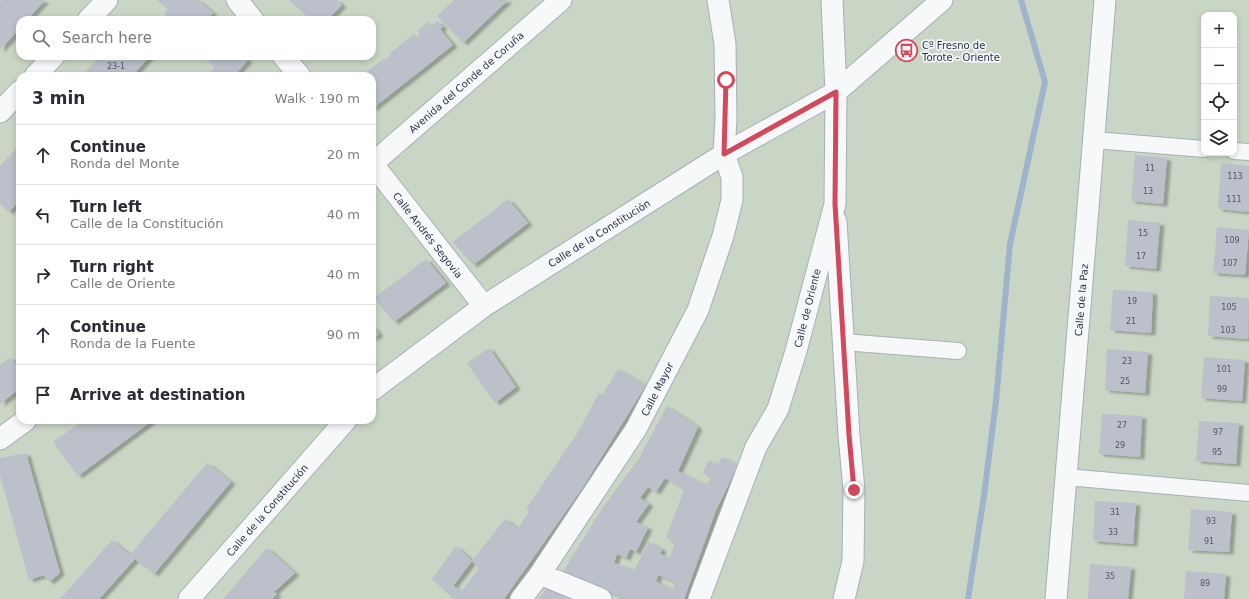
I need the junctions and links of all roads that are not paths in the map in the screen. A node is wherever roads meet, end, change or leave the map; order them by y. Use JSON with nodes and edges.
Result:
{"nodes":[{"id":1,"x":107,"y":0,"type":"edge"},
{"id":2,"x":237,"y":0,"type":"edge"},
{"id":3,"x":561,"y":0,"type":"edge"},
{"id":4,"x":718,"y":0,"type":"edge"},
{"id":5,"x":832,"y":0,"type":"edge"},
{"id":6,"x":942,"y":0,"type":"edge"},
{"id":7,"x":1105,"y":0,"type":"edge"},
{"id":8,"x":92,"y":16,"type":"edge"},
{"id":9,"x":251,"y":16,"type":"edge"},
{"id":10,"x":50,"y":60,"type":"edge"},
{"id":11,"x":286,"y":60,"type":"edge"},
{"id":12,"x":38,"y":72,"type":"edge"},
{"id":13,"x":297,"y":72,"type":"edge"},
{"id":14,"x":836,"y":92,"type":"junction"},
{"id":15,"x":16,"y":95,"type":"edge"},
{"id":16,"x":0,"y":112,"type":"edge"},
{"id":17,"x":1094,"y":140,"type":"junction"},
{"id":18,"x":1201,"y":149,"type":"edge"},
{"id":19,"x":1237,"y":151,"type":"edge"},
{"id":20,"x":1249,"y":152,"type":"edge"},
{"id":21,"x":724,"y":154,"type":"junction"},
{"id":22,"x":376,"y":161,"type":"edge"},
{"id":23,"x":376,"y":169,"type":"edge"},
{"id":24,"x":835,"y":204,"type":"junction"},
{"id":25,"x":816,"y":274,"type":"junction"},
{"id":26,"x":840,"y":276,"type":"junction"},
{"id":27,"x":484,"y":306,"type":"junction"},
{"id":28,"x":843,"y":342,"type":"junction"},
{"id":29,"x":958,"y":351,"type":"dead end"},
{"id":30,"x":376,"y":387,"type":"edge"},
{"id":31,"x":21,"y":424,"type":"edge"},
{"id":32,"x":342,"y":424,"type":"edge"},
{"id":33,"x":0,"y":439,"type":"edge"},
{"id":34,"x":1066,"y":477,"type":"junction"},
{"id":35,"x":1249,"y":493,"type":"edge"},
{"id":36,"x":540,"y":574,"type":"junction"},
{"id":37,"x":189,"y":599,"type":"edge"},
{"id":38,"x":521,"y":599,"type":"edge"},
{"id":39,"x":600,"y":599,"type":"edge"},
{"id":40,"x":699,"y":599,"type":"edge"},
{"id":41,"x":844,"y":599,"type":"edge"},
{"id":42,"x":1056,"y":599,"type":"edge"}],
"edges":[{"from":1,"to":8,"type":"street"},
{"from":2,"to":9,"type":"street"},
{"from":3,"to":22,"type":"street","name":"Avenida del Conde de Coruña"},
{"from":4,"to":21,"type":"street"},
{"from":5,"to":14,"type":"street","name":"Calle de Oriente"},
{"from":6,"to":14,"type":"street","name":"Calle de la Constitución"},
{"from":7,"to":17,"type":"street","name":"Calle de la Paz"},
{"from":10,"to":12,"type":"street"},
{"from":11,"to":13,"type":"street"},
{"from":14,"to":21,"type":"street","name":"Calle de la Constitución"},
{"from":14,"to":24,"type":"street","name":"Calle de Oriente"},
{"from":15,"to":16,"type":"street"},
{"from":17,"to":18,"type":"street"},
{"from":17,"to":34,"type":"street","name":"Calle de la Paz"},
{"from":19,"to":20,"type":"street"},
{"from":21,"to":27,"type":"street","name":"Calle de la Constitución"},
{"from":21,"to":36,"type":"street","name":"Calle Mayor"},
{"from":23,"to":27,"type":"street","name":"Calle Andrés Segovia"},
{"from":24,"to":25,"type":"street","name":"Calle de Oriente"},
{"from":24,"to":26,"type":"street"},
{"from":25,"to":26,"type":"street"},
{"from":25,"to":40,"type":"street","name":"Calle de Oriente"},
{"from":26,"to":28,"type":"street"},
{"from":27,"to":30,"type":"street","name":"Calle de la Constitución"},
{"from":28,"to":29,"type":"street"},
{"from":28,"to":41,"type":"street"},
{"from":31,"to":33,"type":"street"},
{"from":32,"to":37,"type":"street","name":"Calle de la Constitución"},
{"from":34,"to":35,"type":"street"},
{"from":34,"to":42,"type":"street","name":"Calle de la Paz"},
{"from":36,"to":38,"type":"street","name":"Calle Mayor"},
{"from":36,"to":39,"type":"street"}]}
